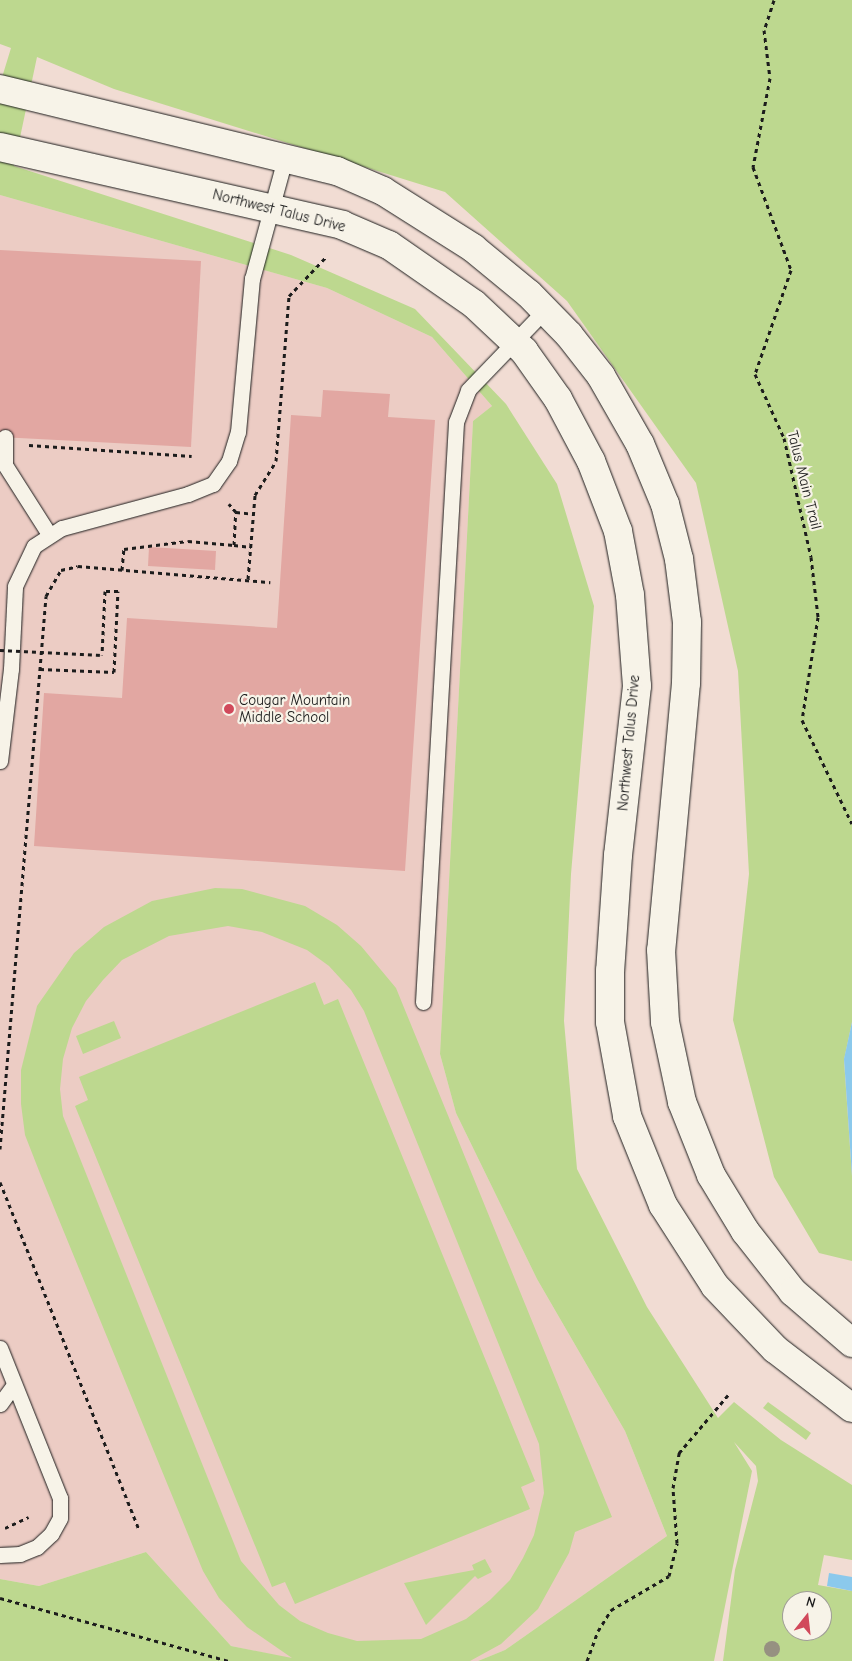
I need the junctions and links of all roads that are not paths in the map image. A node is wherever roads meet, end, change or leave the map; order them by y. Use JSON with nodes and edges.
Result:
{"nodes":[{"id":1,"x":0,"y":90,"type":"edge"},
{"id":2,"x":0,"y":147,"type":"edge"},
{"id":3,"x":285,"y":158,"type":"junction"},
{"id":4,"x":271,"y":207,"type":"junction"},
{"id":5,"x":545,"y":310,"type":"junction"},
{"id":6,"x":514,"y":342,"type":"junction"},
{"id":7,"x":5,"y":437,"type":"dead end"},
{"id":8,"x":49,"y":534,"type":"junction"},
{"id":9,"x":0,"y":762,"type":"edge"},
{"id":10,"x":422,"y":1002,"type":"dead end"},
{"id":11,"x":852,"y":1343,"type":"edge"},
{"id":12,"x":0,"y":1348,"type":"edge"},
{"id":13,"x":14,"y":1385,"type":"junction"},
{"id":14,"x":0,"y":1404,"type":"edge"},
{"id":15,"x":852,"y":1408,"type":"edge"},
{"id":16,"x":0,"y":1555,"type":"edge"}],
"edges":[{"from":1,"to":3,"type":"street"},
{"from":2,"to":4,"type":"street","name":"Northwest Talus Drive"},
{"from":3,"to":4,"type":"lane"},
{"from":3,"to":5,"type":"street"},
{"from":4,"to":6,"type":"street","name":"Northwest Talus Drive"},
{"from":4,"to":8,"type":"lane"},
{"from":5,"to":6,"type":"lane"},
{"from":5,"to":11,"type":"street"},
{"from":6,"to":10,"type":"lane"},
{"from":6,"to":15,"type":"street","name":"Northwest Talus Drive"},
{"from":7,"to":8,"type":"lane"},
{"from":8,"to":9,"type":"lane"},
{"from":12,"to":13,"type":"lane"},
{"from":13,"to":14,"type":"lane"},
{"from":13,"to":16,"type":"lane"}]}
